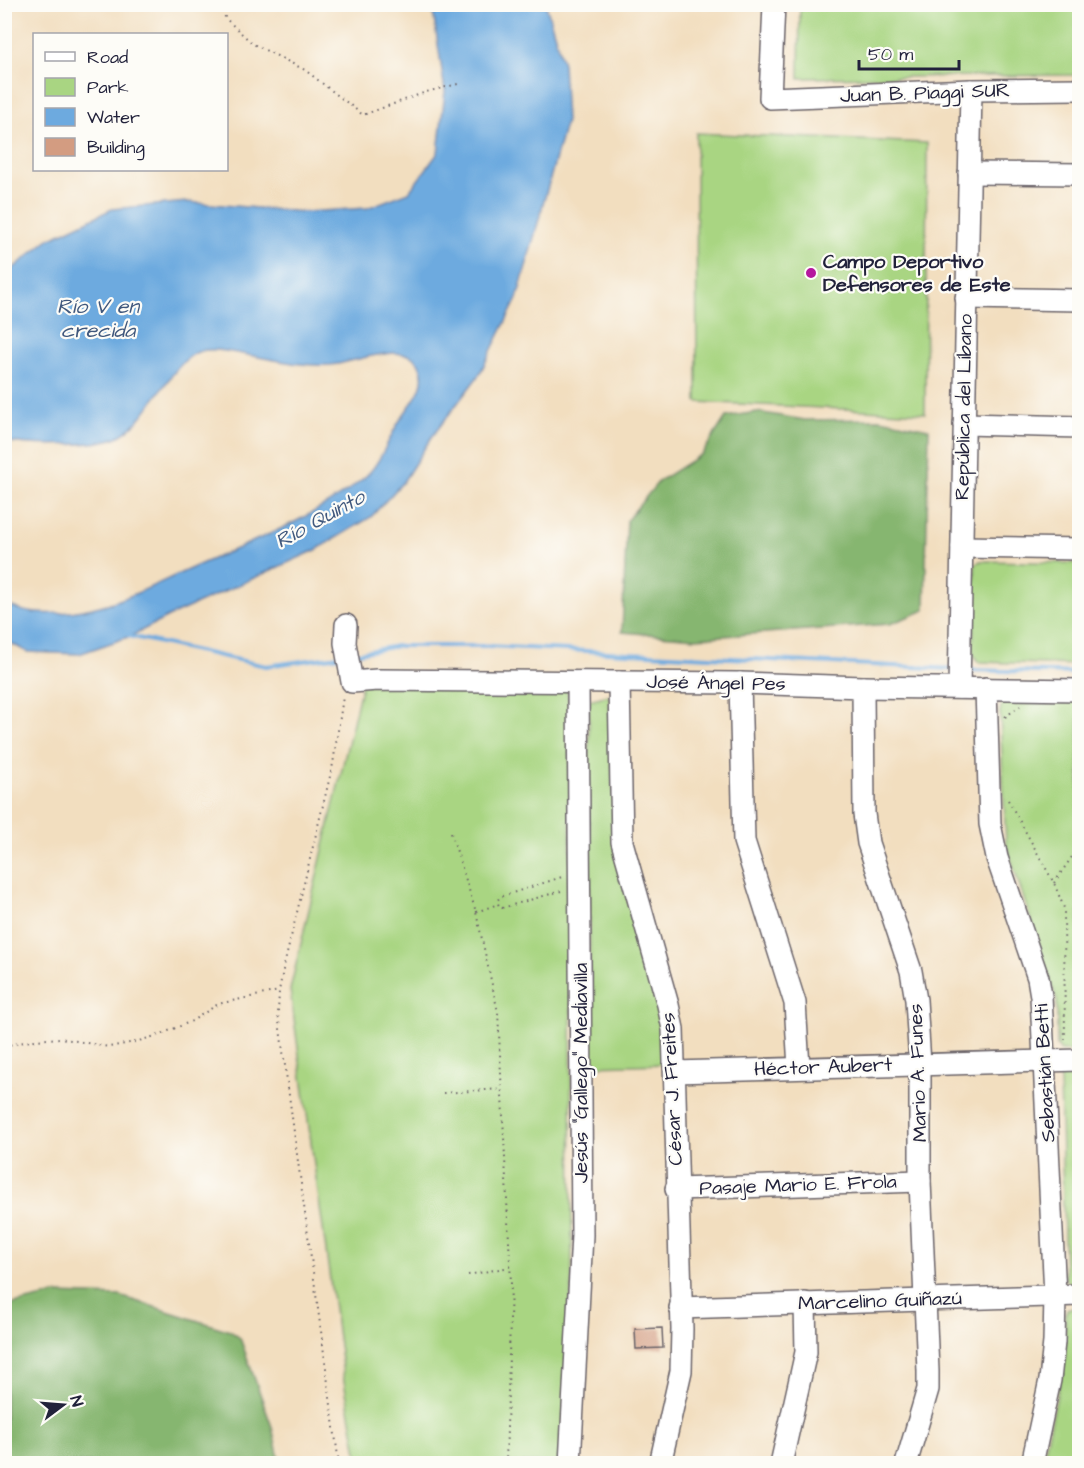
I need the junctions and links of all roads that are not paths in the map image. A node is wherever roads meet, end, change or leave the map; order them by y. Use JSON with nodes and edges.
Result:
{"nodes":[{"id":1,"x":774,"y":4,"type":"edge"},
{"id":2,"x":1080,"y":89,"type":"edge"},
{"id":3,"x":971,"y":90,"type":"junction"},
{"id":4,"x":969,"y":173,"type":"junction"},
{"id":5,"x":1080,"y":174,"type":"edge"},
{"id":6,"x":966,"y":298,"type":"junction"},
{"id":7,"x":1080,"y":300,"type":"edge"},
{"id":8,"x":964,"y":424,"type":"junction"},
{"id":9,"x":1080,"y":427,"type":"edge"},
{"id":10,"x":962,"y":547,"type":"junction"},
{"id":11,"x":1080,"y":549,"type":"edge"},
{"id":12,"x":345,"y":634,"type":"dead end"},
{"id":13,"x":578,"y":682,"type":"junction"},
{"id":14,"x":619,"y":682,"type":"junction"},
{"id":15,"x":740,"y":683,"type":"junction"},
{"id":16,"x":863,"y":687,"type":"junction"},
{"id":17,"x":959,"y":688,"type":"junction"},
{"id":18,"x":986,"y":688,"type":"junction"},
{"id":19,"x":1080,"y":690,"type":"edge"},
{"id":20,"x":1072,"y":1057,"type":"edge"},
{"id":21,"x":1044,"y":1061,"type":"junction"},
{"id":22,"x":920,"y":1064,"type":"junction"},
{"id":23,"x":799,"y":1067,"type":"junction"},
{"id":24,"x":675,"y":1072,"type":"junction"},
{"id":25,"x":920,"y":1181,"type":"junction"},
{"id":26,"x":676,"y":1189,"type":"junction"},
{"id":27,"x":1080,"y":1295,"type":"edge"},
{"id":28,"x":1055,"y":1296,"type":"junction"},
{"id":29,"x":926,"y":1299,"type":"junction"},
{"id":30,"x":805,"y":1303,"type":"junction"},
{"id":31,"x":680,"y":1308,"type":"junction"},
{"id":32,"x":570,"y":1464,"type":"edge"},
{"id":33,"x":660,"y":1464,"type":"edge"},
{"id":34,"x":781,"y":1464,"type":"edge"},
{"id":35,"x":906,"y":1464,"type":"edge"},
{"id":36,"x":1032,"y":1464,"type":"edge"}],
"edges":[{"from":1,"to":3,"type":"street","name":"Juan B. Piaggi SUR"},
{"from":2,"to":3,"type":"street","name":"Juan B. Piaggi SUR"},
{"from":3,"to":4,"type":"street","name":"República del Líbano"},
{"from":4,"to":5,"type":"street"},
{"from":4,"to":6,"type":"street","name":"República del Líbano"},
{"from":6,"to":7,"type":"street"},
{"from":6,"to":8,"type":"street","name":"República del Líbano"},
{"from":8,"to":9,"type":"street"},
{"from":8,"to":10,"type":"street","name":"República del Líbano"},
{"from":10,"to":11,"type":"street"},
{"from":10,"to":17,"type":"street","name":"República del Líbano"},
{"from":12,"to":13,"type":"street","name":"José Ángel Pes"},
{"from":13,"to":14,"type":"street","name":"José Ángel Pes"},
{"from":13,"to":32,"type":"street","name":"Jesús \"Gallego\" Mediavilla"},
{"from":14,"to":15,"type":"street","name":"José Ángel Pes"},
{"from":14,"to":24,"type":"street","name":"César J. Freites"},
{"from":15,"to":16,"type":"street","name":"José Ángel Pes"},
{"from":15,"to":23,"type":"street"},
{"from":16,"to":17,"type":"street","name":"José Ángel Pes"},
{"from":16,"to":22,"type":"street","name":"Mario A. Funes"},
{"from":17,"to":18,"type":"street","name":"José Ángel Pes"},
{"from":18,"to":19,"type":"street","name":"José Ángel Pes"},
{"from":18,"to":21,"type":"street","name":"Sebastián Betti"},
{"from":20,"to":21,"type":"street","name":"Héctor Aubert"},
{"from":21,"to":22,"type":"street","name":"Héctor Aubert"},
{"from":21,"to":28,"type":"street","name":"Sebastián Betti"},
{"from":22,"to":23,"type":"street","name":"Héctor Aubert"},
{"from":22,"to":25,"type":"street","name":"Mario A. Funes"},
{"from":23,"to":24,"type":"street","name":"Héctor Aubert"},
{"from":24,"to":26,"type":"street","name":"César J. Freites"},
{"from":25,"to":26,"type":"street","name":"Pasaje Mario E. Frola"},
{"from":25,"to":29,"type":"street","name":"Mario A. Funes"},
{"from":26,"to":31,"type":"street","name":"César J. Freites"},
{"from":27,"to":28,"type":"street","name":"Marcelino Guiñazú"},
{"from":28,"to":29,"type":"street","name":"Marcelino Guiñazú"},
{"from":28,"to":36,"type":"street","name":"Sebastián Betti"},
{"from":29,"to":30,"type":"street","name":"Marcelino Guiñazú"},
{"from":29,"to":35,"type":"street","name":"Mario A. Funes"},
{"from":30,"to":31,"type":"street","name":"Marcelino Guiñazú"},
{"from":30,"to":34,"type":"street"},
{"from":31,"to":33,"type":"street","name":"César J. Freites"}]}
